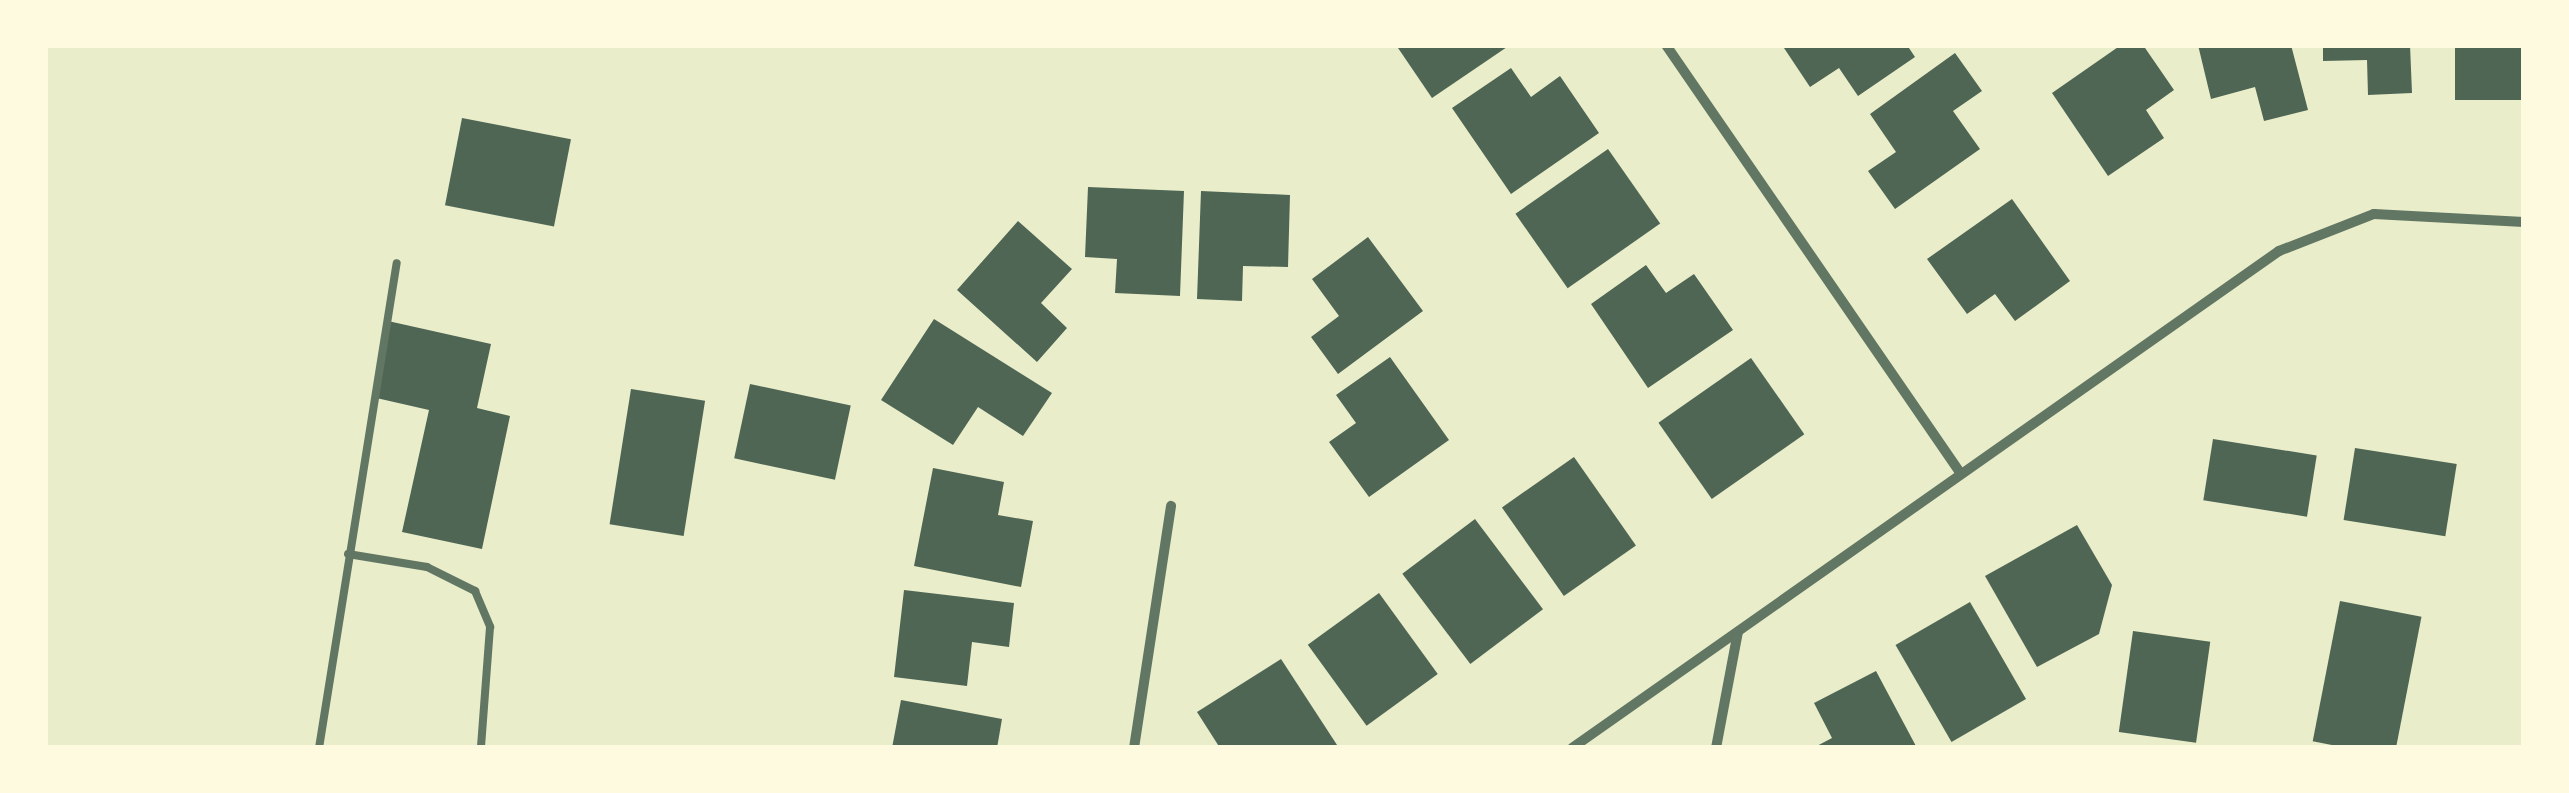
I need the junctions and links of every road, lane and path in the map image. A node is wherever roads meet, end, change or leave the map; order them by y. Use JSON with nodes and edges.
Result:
{"nodes":[{"id":1,"x":1666,"y":45,"type":"edge"},
{"id":2,"x":2524,"y":222,"type":"edge"},
{"id":3,"x":398,"y":263,"type":"dead end"},
{"id":4,"x":1959,"y":471,"type":"junction"},
{"id":5,"x":1171,"y":506,"type":"dead end"},
{"id":6,"x":348,"y":554,"type":"junction"},
{"id":7,"x":1738,"y":632,"type":"junction"},
{"id":8,"x":319,"y":748,"type":"edge"},
{"id":9,"x":481,"y":748,"type":"edge"},
{"id":10,"x":1134,"y":748,"type":"edge"},
{"id":11,"x":1572,"y":748,"type":"edge"},
{"id":12,"x":1716,"y":748,"type":"edge"}],
"edges":[{"from":1,"to":4,"type":"street"},
{"from":2,"to":4,"type":"street"},
{"from":3,"to":6,"type":"lane"},
{"from":4,"to":7,"type":"street"},
{"from":5,"to":10,"type":"street"},
{"from":6,"to":8,"type":"lane"},
{"from":6,"to":9,"type":"lane"},
{"from":7,"to":11,"type":"street"},
{"from":7,"to":12,"type":"street"}]}
